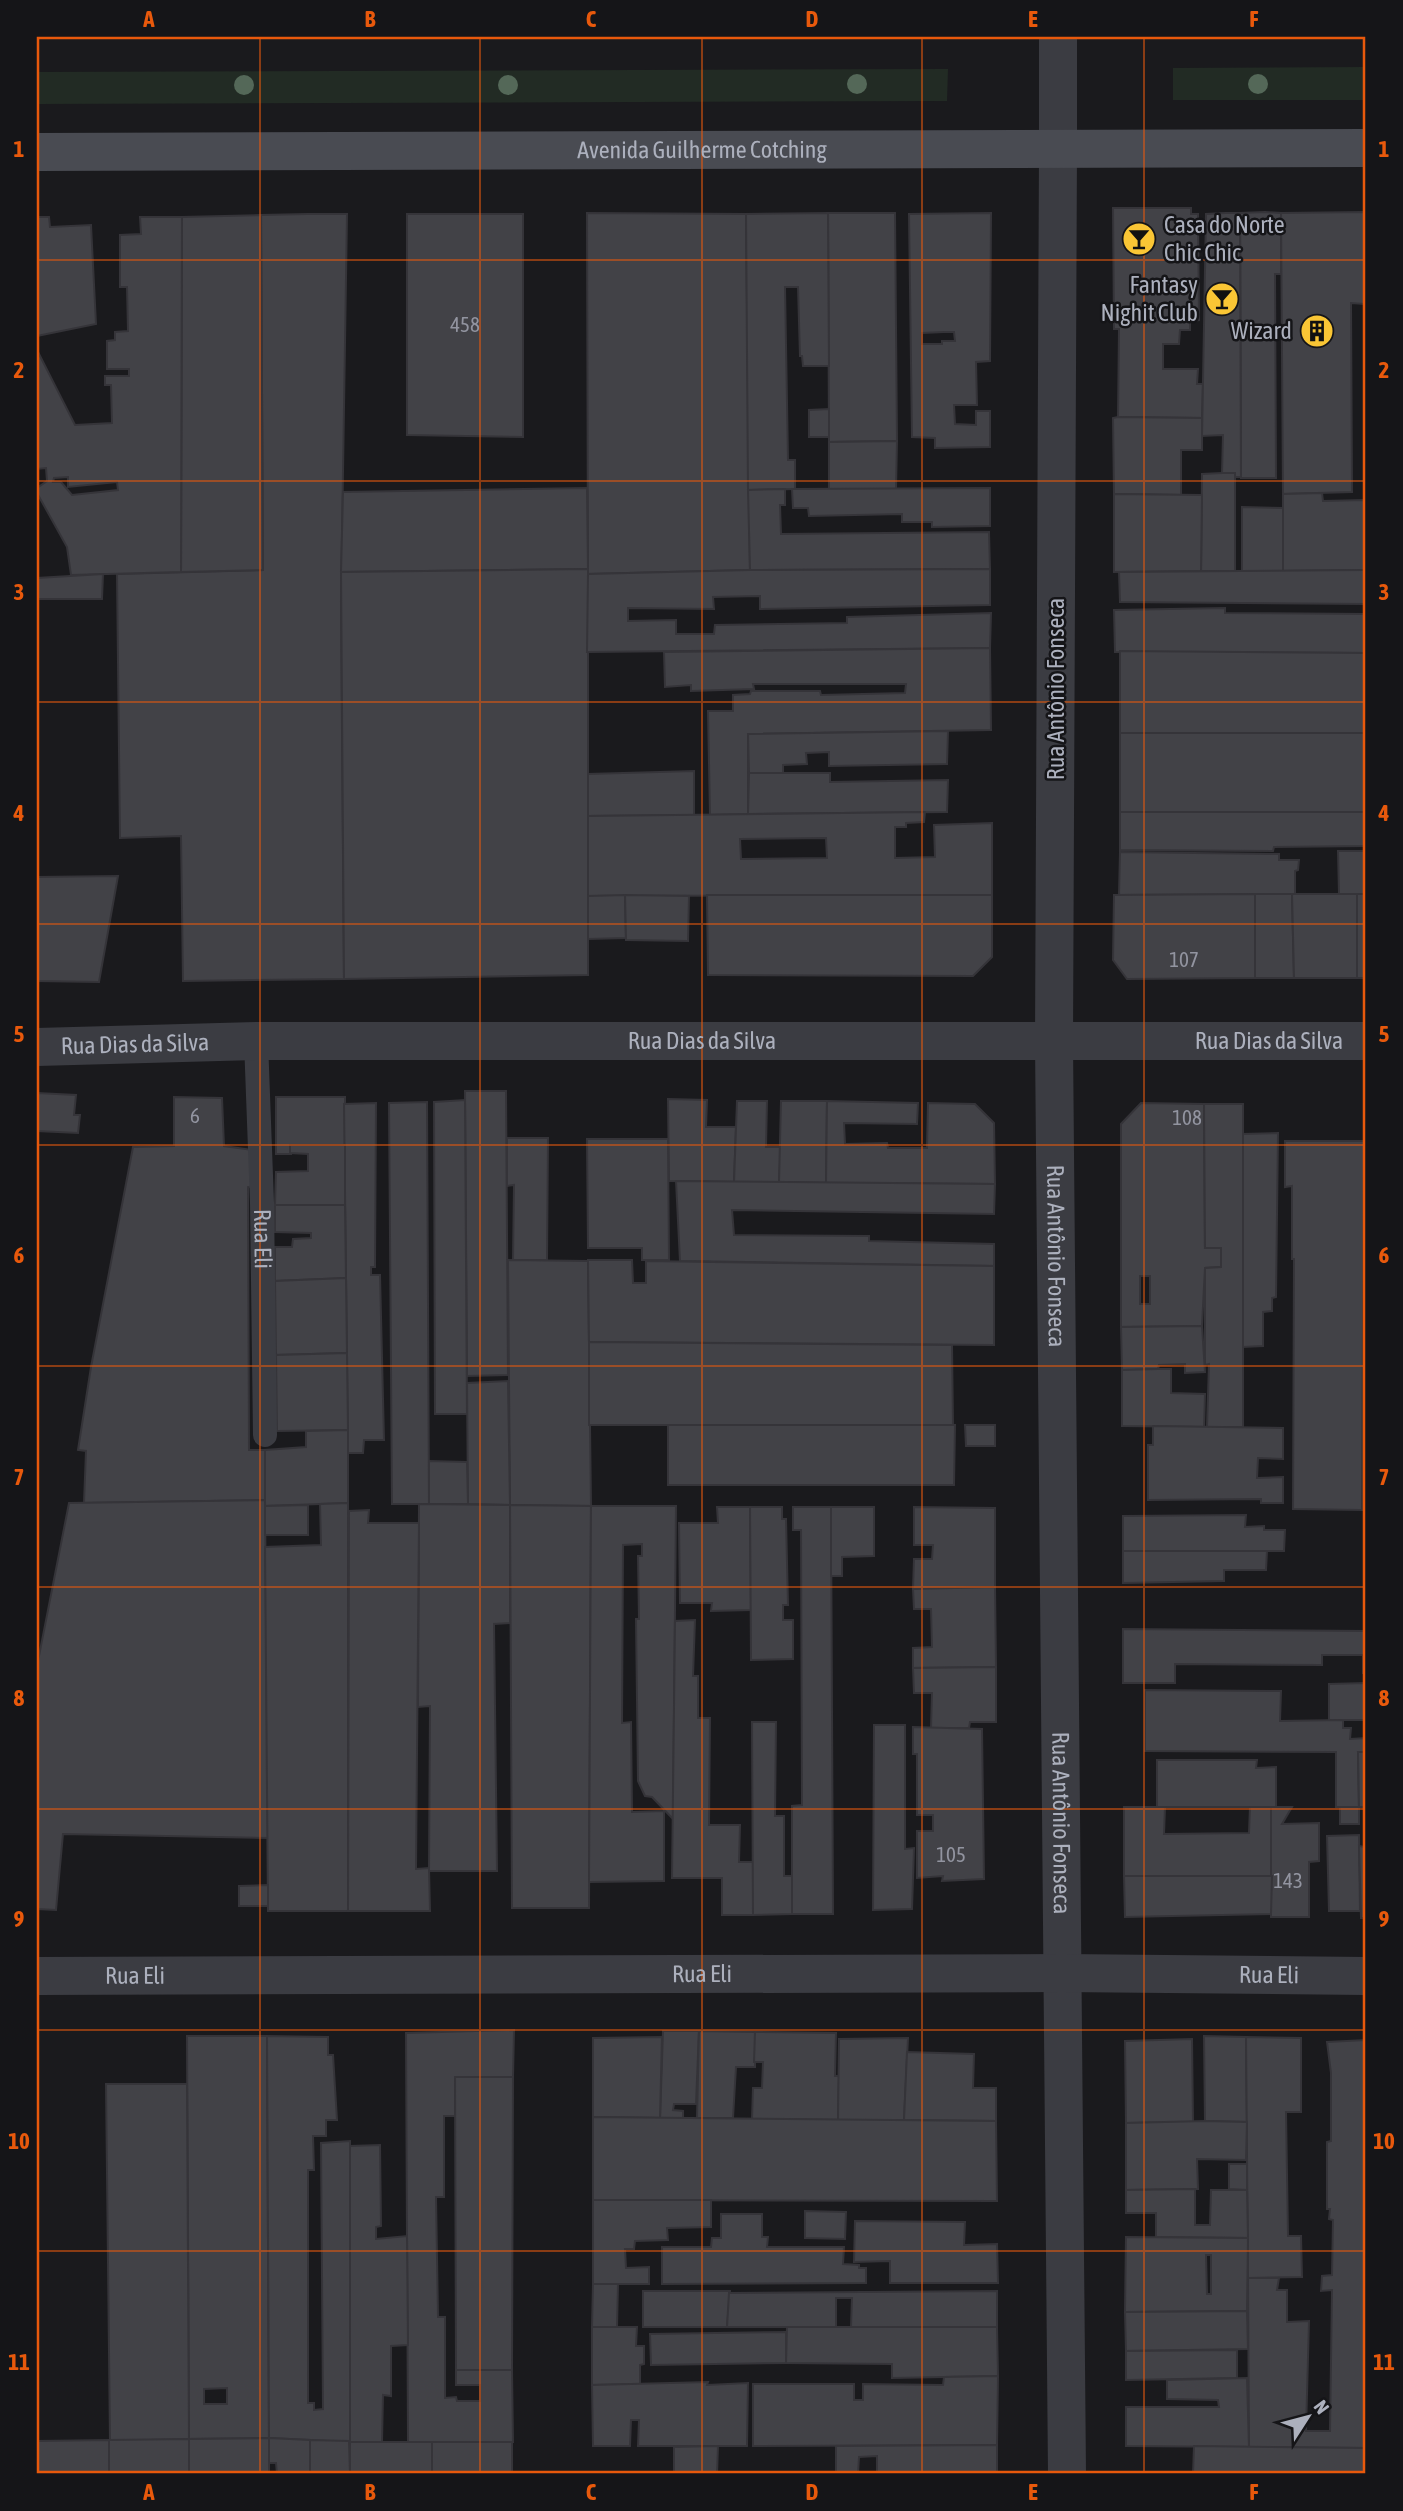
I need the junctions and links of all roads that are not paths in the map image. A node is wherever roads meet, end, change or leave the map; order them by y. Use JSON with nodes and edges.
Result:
{"nodes":[{"id":1,"x":1058,"y":37,"type":"edge"},
{"id":2,"x":1058,"y":148,"type":"junction"},
{"id":3,"x":1366,"y":148,"type":"edge"},
{"id":4,"x":37,"y":152,"type":"edge"},
{"id":5,"x":256,"y":1041,"type":"junction"},
{"id":6,"x":1366,"y":1041,"type":"edge"},
{"id":7,"x":1054,"y":1042,"type":"junction"},
{"id":8,"x":37,"y":1047,"type":"edge"},
{"id":9,"x":265,"y":1436,"type":"dead end"},
{"id":10,"x":1063,"y":1973,"type":"junction"},
{"id":11,"x":37,"y":1976,"type":"edge"},
{"id":12,"x":1366,"y":1976,"type":"edge"},
{"id":13,"x":1067,"y":2474,"type":"edge"}],
"edges":[{"from":1,"to":2,"type":"street","name":"Rua Antônio Fonseca"},
{"from":2,"to":3,"type":"main road","name":"Avenida Guilherme Cotching"},
{"from":2,"to":4,"type":"main road","name":"Avenida Guilherme Cotching"},
{"from":2,"to":7,"type":"street","name":"Rua Antônio Fonseca"},
{"from":5,"to":7,"type":"street","name":"Rua Dias da Silva"},
{"from":5,"to":8,"type":"street","name":"Rua Dias da Silva"},
{"from":5,"to":9,"type":"lane","name":"Rua Eli"},
{"from":6,"to":7,"type":"street","name":"Rua Dias da Silva"},
{"from":7,"to":10,"type":"street","name":"Rua Antônio Fonseca"},
{"from":10,"to":11,"type":"street","name":"Rua Eli"},
{"from":10,"to":12,"type":"street","name":"Rua Eli"},
{"from":10,"to":13,"type":"street","name":"Rua Antônio Fonseca"}]}
